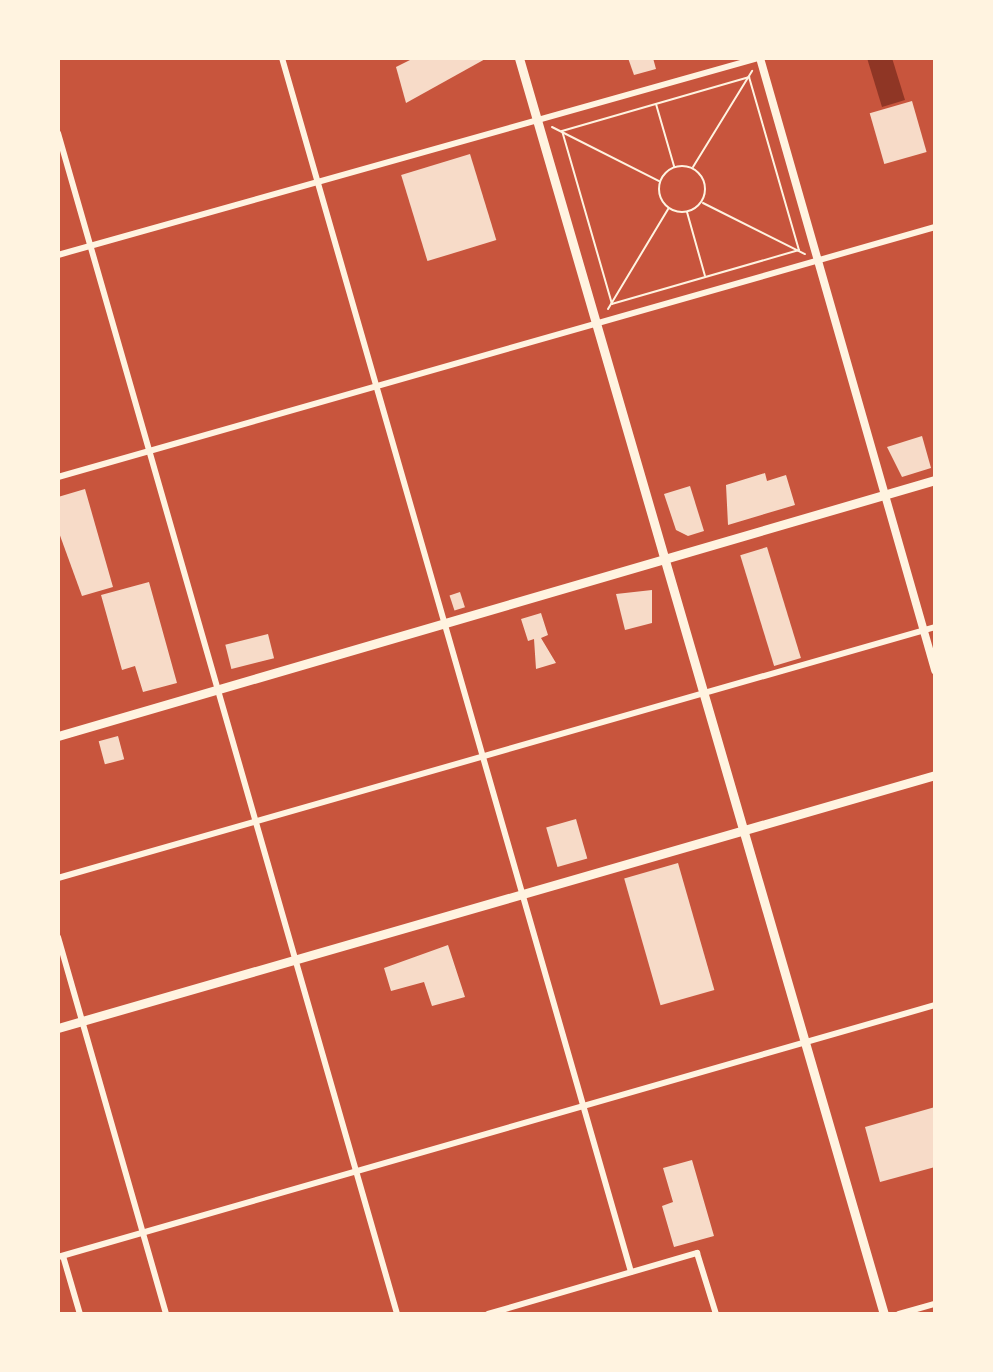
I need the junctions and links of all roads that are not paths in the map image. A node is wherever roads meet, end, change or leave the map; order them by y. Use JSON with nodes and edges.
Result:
{"nodes":[{"id":1,"x":282,"y":58,"type":"edge"},
{"id":2,"x":519,"y":58,"type":"edge"},
{"id":3,"x":759,"y":58,"type":"edge"},
{"id":4,"x":537,"y":121,"type":"junction"},
{"id":5,"x":58,"y":133,"type":"edge"},
{"id":6,"x":317,"y":182,"type":"junction"},
{"id":7,"x":935,"y":227,"type":"edge"},
{"id":8,"x":90,"y":246,"type":"junction"},
{"id":9,"x":58,"y":255,"type":"edge"},
{"id":10,"x":818,"y":260,"type":"junction"},
{"id":11,"x":596,"y":325,"type":"junction"},
{"id":12,"x":376,"y":387,"type":"junction"},
{"id":13,"x":149,"y":452,"type":"junction"},
{"id":14,"x":58,"y":477,"type":"edge"},
{"id":15,"x":935,"y":480,"type":"edge"},
{"id":16,"x":885,"y":495,"type":"junction"},
{"id":17,"x":665,"y":559,"type":"junction"},
{"id":18,"x":444,"y":623,"type":"junction"},
{"id":19,"x":935,"y":627,"type":"edge"},
{"id":20,"x":924,"y":631,"type":"junction"},
{"id":21,"x":935,"y":670,"type":"edge"},
{"id":22,"x":217,"y":690,"type":"junction"},
{"id":23,"x":704,"y":694,"type":"junction"},
{"id":24,"x":58,"y":736,"type":"edge"},
{"id":25,"x":482,"y":758,"type":"junction"},
{"id":26,"x":935,"y":775,"type":"edge"},
{"id":27,"x":255,"y":823,"type":"junction"},
{"id":28,"x":744,"y":831,"type":"junction"},
{"id":29,"x":58,"y":878,"type":"edge"},
{"id":30,"x":522,"y":895,"type":"junction"},
{"id":31,"x":58,"y":937,"type":"edge"},
{"id":32,"x":295,"y":961,"type":"junction"},
{"id":33,"x":935,"y":1005,"type":"edge"},
{"id":34,"x":82,"y":1021,"type":"junction"},
{"id":35,"x":58,"y":1028,"type":"edge"},
{"id":36,"x":805,"y":1041,"type":"junction"},
{"id":37,"x":582,"y":1106,"type":"junction"},
{"id":38,"x":355,"y":1171,"type":"junction"},
{"id":39,"x":142,"y":1231,"type":"junction"},
{"id":40,"x":60,"y":1257,"type":"edge"},
{"id":41,"x":631,"y":1272,"type":"junction"},
{"id":42,"x":935,"y":1304,"type":"edge"},
{"id":43,"x":80,"y":1314,"type":"edge"},
{"id":44,"x":166,"y":1314,"type":"edge"},
{"id":45,"x":397,"y":1314,"type":"edge"},
{"id":46,"x":488,"y":1314,"type":"edge"},
{"id":47,"x":716,"y":1314,"type":"edge"},
{"id":48,"x":884,"y":1314,"type":"edge"},
{"id":49,"x":899,"y":1314,"type":"edge"}],
"edges":[{"from":1,"to":6,"type":"street"},
{"from":2,"to":4,"type":"main road"},
{"from":3,"to":4,"type":"street"},
{"from":3,"to":10,"type":"street"},
{"from":4,"to":6,"type":"street"},
{"from":4,"to":11,"type":"main road"},
{"from":5,"to":8,"type":"street"},
{"from":6,"to":8,"type":"street"},
{"from":6,"to":12,"type":"street"},
{"from":7,"to":10,"type":"street"},
{"from":8,"to":9,"type":"street"},
{"from":8,"to":13,"type":"street"},
{"from":10,"to":11,"type":"street"},
{"from":10,"to":16,"type":"street"},
{"from":11,"to":12,"type":"street"},
{"from":11,"to":17,"type":"main road"},
{"from":12,"to":13,"type":"street"},
{"from":12,"to":18,"type":"street"},
{"from":13,"to":14,"type":"street"},
{"from":13,"to":22,"type":"street"},
{"from":15,"to":16,"type":"main road"},
{"from":16,"to":17,"type":"main road"},
{"from":16,"to":20,"type":"street"},
{"from":17,"to":18,"type":"main road"},
{"from":17,"to":23,"type":"main road"},
{"from":18,"to":22,"type":"main road"},
{"from":18,"to":25,"type":"street"},
{"from":19,"to":20,"type":"street"},
{"from":20,"to":21,"type":"street"},
{"from":20,"to":23,"type":"street"},
{"from":22,"to":24,"type":"main road"},
{"from":22,"to":27,"type":"street"},
{"from":23,"to":25,"type":"street"},
{"from":23,"to":28,"type":"main road"},
{"from":25,"to":27,"type":"street"},
{"from":25,"to":30,"type":"street"},
{"from":26,"to":28,"type":"main road"},
{"from":27,"to":29,"type":"street"},
{"from":27,"to":32,"type":"street"},
{"from":28,"to":30,"type":"main road"},
{"from":28,"to":36,"type":"main road"},
{"from":30,"to":32,"type":"main road"},
{"from":30,"to":37,"type":"street"},
{"from":31,"to":34,"type":"street"},
{"from":32,"to":34,"type":"main road"},
{"from":32,"to":38,"type":"street"},
{"from":33,"to":36,"type":"street"},
{"from":34,"to":35,"type":"main road"},
{"from":34,"to":39,"type":"street"},
{"from":36,"to":37,"type":"street"},
{"from":36,"to":48,"type":"main road"},
{"from":37,"to":38,"type":"street"},
{"from":37,"to":41,"type":"street"},
{"from":38,"to":39,"type":"street"},
{"from":38,"to":45,"type":"street"},
{"from":39,"to":40,"type":"street"},
{"from":39,"to":44,"type":"street"},
{"from":40,"to":43,"type":"street"},
{"from":41,"to":46,"type":"street"},
{"from":41,"to":47,"type":"street"},
{"from":42,"to":49,"type":"street"}]}
